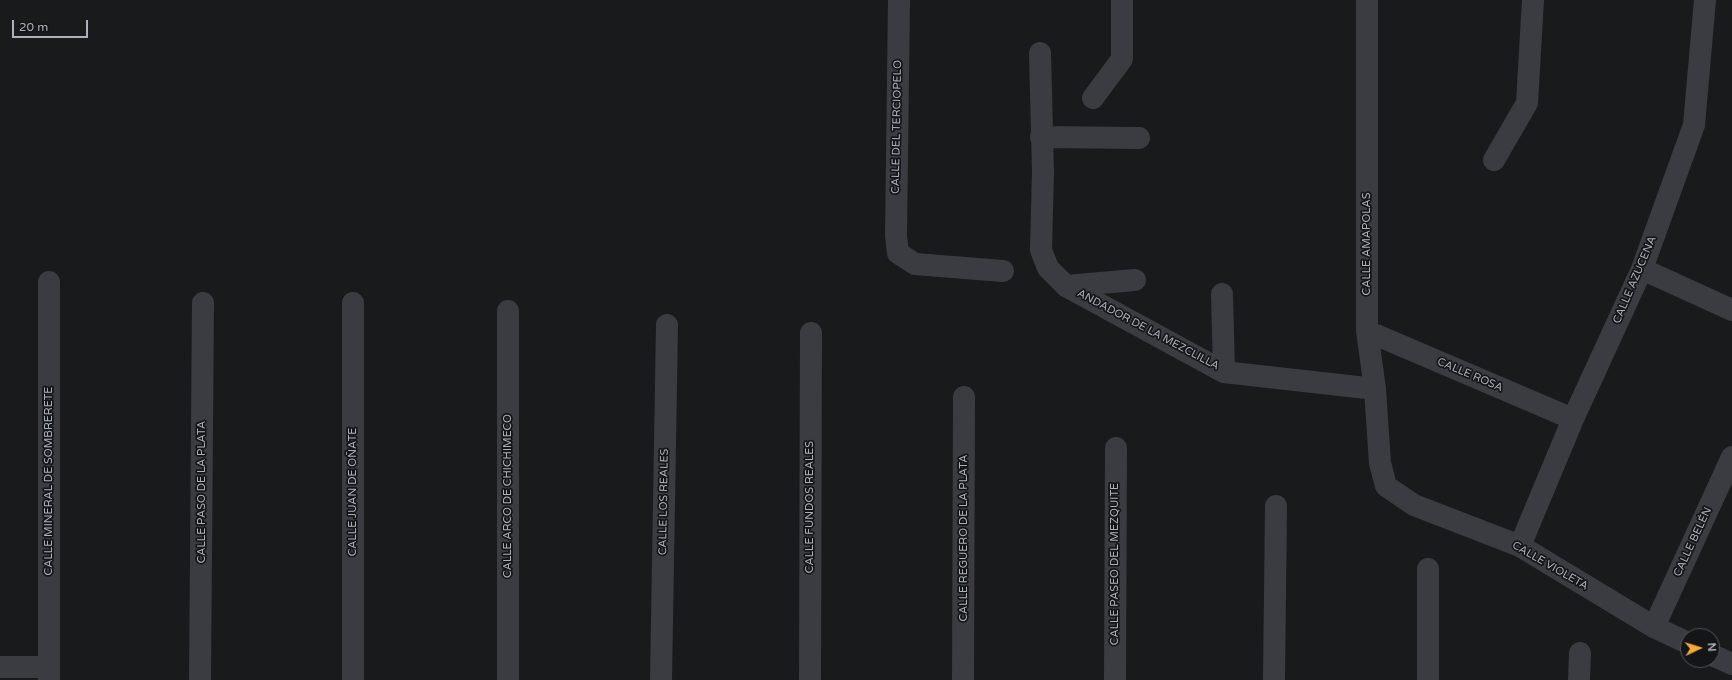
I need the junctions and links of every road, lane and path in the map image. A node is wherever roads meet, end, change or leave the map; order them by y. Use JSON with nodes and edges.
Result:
{"nodes":[{"id":1,"x":899,"y":0,"type":"edge"},
{"id":2,"x":1122,"y":0,"type":"edge"},
{"id":3,"x":1367,"y":0,"type":"edge"},
{"id":4,"x":1533,"y":0,"type":"edge"},
{"id":5,"x":1705,"y":0,"type":"edge"},
{"id":6,"x":1040,"y":53,"type":"dead end"},
{"id":7,"x":1093,"y":98,"type":"dead end"},
{"id":8,"x":1041,"y":137,"type":"junction"},
{"id":9,"x":1139,"y":138,"type":"dead end"},
{"id":10,"x":1494,"y":160,"type":"dead end"},
{"id":11,"x":1642,"y":269,"type":"junction"},
{"id":12,"x":1003,"y":271,"type":"dead end"},
{"id":13,"x":1135,"y":280,"type":"dead end"},
{"id":14,"x":49,"y":282,"type":"dead end"},
{"id":15,"x":1066,"y":286,"type":"junction"},
{"id":16,"x":1222,"y":294,"type":"dead end"},
{"id":17,"x":203,"y":303,"type":"dead end"},
{"id":18,"x":353,"y":303,"type":"dead end"},
{"id":19,"x":1732,"y":310,"type":"edge"},
{"id":20,"x":508,"y":311,"type":"dead end"},
{"id":21,"x":667,"y":325,"type":"dead end"},
{"id":22,"x":1367,"y":332,"type":"junction"},
{"id":23,"x":811,"y":333,"type":"dead end"},
{"id":24,"x":1224,"y":372,"type":"junction"},
{"id":25,"x":1375,"y":389,"type":"junction"},
{"id":26,"x":964,"y":397,"type":"dead end"},
{"id":27,"x":1573,"y":419,"type":"junction"},
{"id":28,"x":1116,"y":448,"type":"dead end"},
{"id":29,"x":1732,"y":457,"type":"edge"},
{"id":30,"x":1386,"y":486,"type":"joint"},
{"id":31,"x":1276,"y":506,"type":"dead end"},
{"id":32,"x":1520,"y":546,"type":"junction"},
{"id":33,"x":1428,"y":569,"type":"dead end"},
{"id":34,"x":1654,"y":628,"type":"junction"},
{"id":35,"x":1680,"y":640,"type":"edge"},
{"id":36,"x":1580,"y":653,"type":"dead end"},
{"id":37,"x":1720,"y":659,"type":"edge"},
{"id":38,"x":1732,"y":664,"type":"edge"},
{"id":39,"x":0,"y":667,"type":"edge"},
{"id":40,"x":49,"y":674,"type":"edge"},
{"id":41,"x":200,"y":680,"type":"edge"},
{"id":42,"x":354,"y":680,"type":"edge"},
{"id":43,"x":508,"y":680,"type":"edge"},
{"id":44,"x":661,"y":680,"type":"edge"},
{"id":45,"x":810,"y":680,"type":"edge"},
{"id":46,"x":963,"y":680,"type":"edge"},
{"id":47,"x":1115,"y":680,"type":"edge"},
{"id":48,"x":1274,"y":680,"type":"edge"},
{"id":49,"x":1428,"y":680,"type":"edge"},
{"id":50,"x":1579,"y":680,"type":"edge"}],
"edges":[{"from":1,"to":12,"type":"street","name":"CALLE DEL TERCIOPELO"},
{"from":2,"to":7,"type":"street"},
{"from":3,"to":22,"type":"street","name":"CALLE AMAPOLAS"},
{"from":4,"to":10,"type":"street"},
{"from":5,"to":11,"type":"street","name":"CALLE AZUCENA"},
{"from":6,"to":8,"type":"street"},
{"from":8,"to":9,"type":"street"},
{"from":8,"to":15,"type":"street","name":"ANDADOR DE LA MEZCLILLA"},
{"from":11,"to":19,"type":"street"},
{"from":11,"to":27,"type":"street","name":"CALLE AZUCENA"},
{"from":13,"to":15,"type":"street"},
{"from":14,"to":40,"type":"street","name":"CALLE MINERAL DE SOMBRERETE"},
{"from":15,"to":24,"type":"street","name":"ANDADOR DE LA MEZCLILLA"},
{"from":16,"to":24,"type":"street"},
{"from":17,"to":41,"type":"street","name":"CALLE PASO DE LA PLATA"},
{"from":18,"to":42,"type":"street","name":"CALLE JUAN DE OÑATE"},
{"from":20,"to":43,"type":"street","name":"CALLE ARCO DE CHICHIMECO"},
{"from":21,"to":44,"type":"street","name":"CALLE LOS REALES"},
{"from":22,"to":25,"type":"street","name":"CALLE AMAPOLAS"},
{"from":22,"to":27,"type":"street","name":"CALLE ROSA"},
{"from":23,"to":45,"type":"street","name":"CALLE FUNDOS REALES"},
{"from":24,"to":25,"type":"street","name":"ANDADOR DE LA MEZCLILLA"},
{"from":25,"to":30,"type":"street","name":"CALLE AMAPOLAS"},
{"from":26,"to":46,"type":"street","name":"CALLE REGUERO DE LA PLATA"},
{"from":27,"to":32,"type":"street","name":"CALLE AZUCENA"},
{"from":28,"to":47,"type":"street","name":"CALLE PASEO DEL MEZQUITE"},
{"from":29,"to":34,"type":"street","name":"CALLE BELÉN"},
{"from":30,"to":32,"type":"street","name":"CALLE VIOLETA"},
{"from":31,"to":48,"type":"street"},
{"from":32,"to":34,"type":"street","name":"CALLE VIOLETA"},
{"from":33,"to":49,"type":"street"},
{"from":34,"to":35,"type":"street","name":"CALLE VIOLETA"},
{"from":36,"to":50,"type":"street"},
{"from":37,"to":38,"type":"street"},
{"from":39,"to":40,"type":"street"}]}
